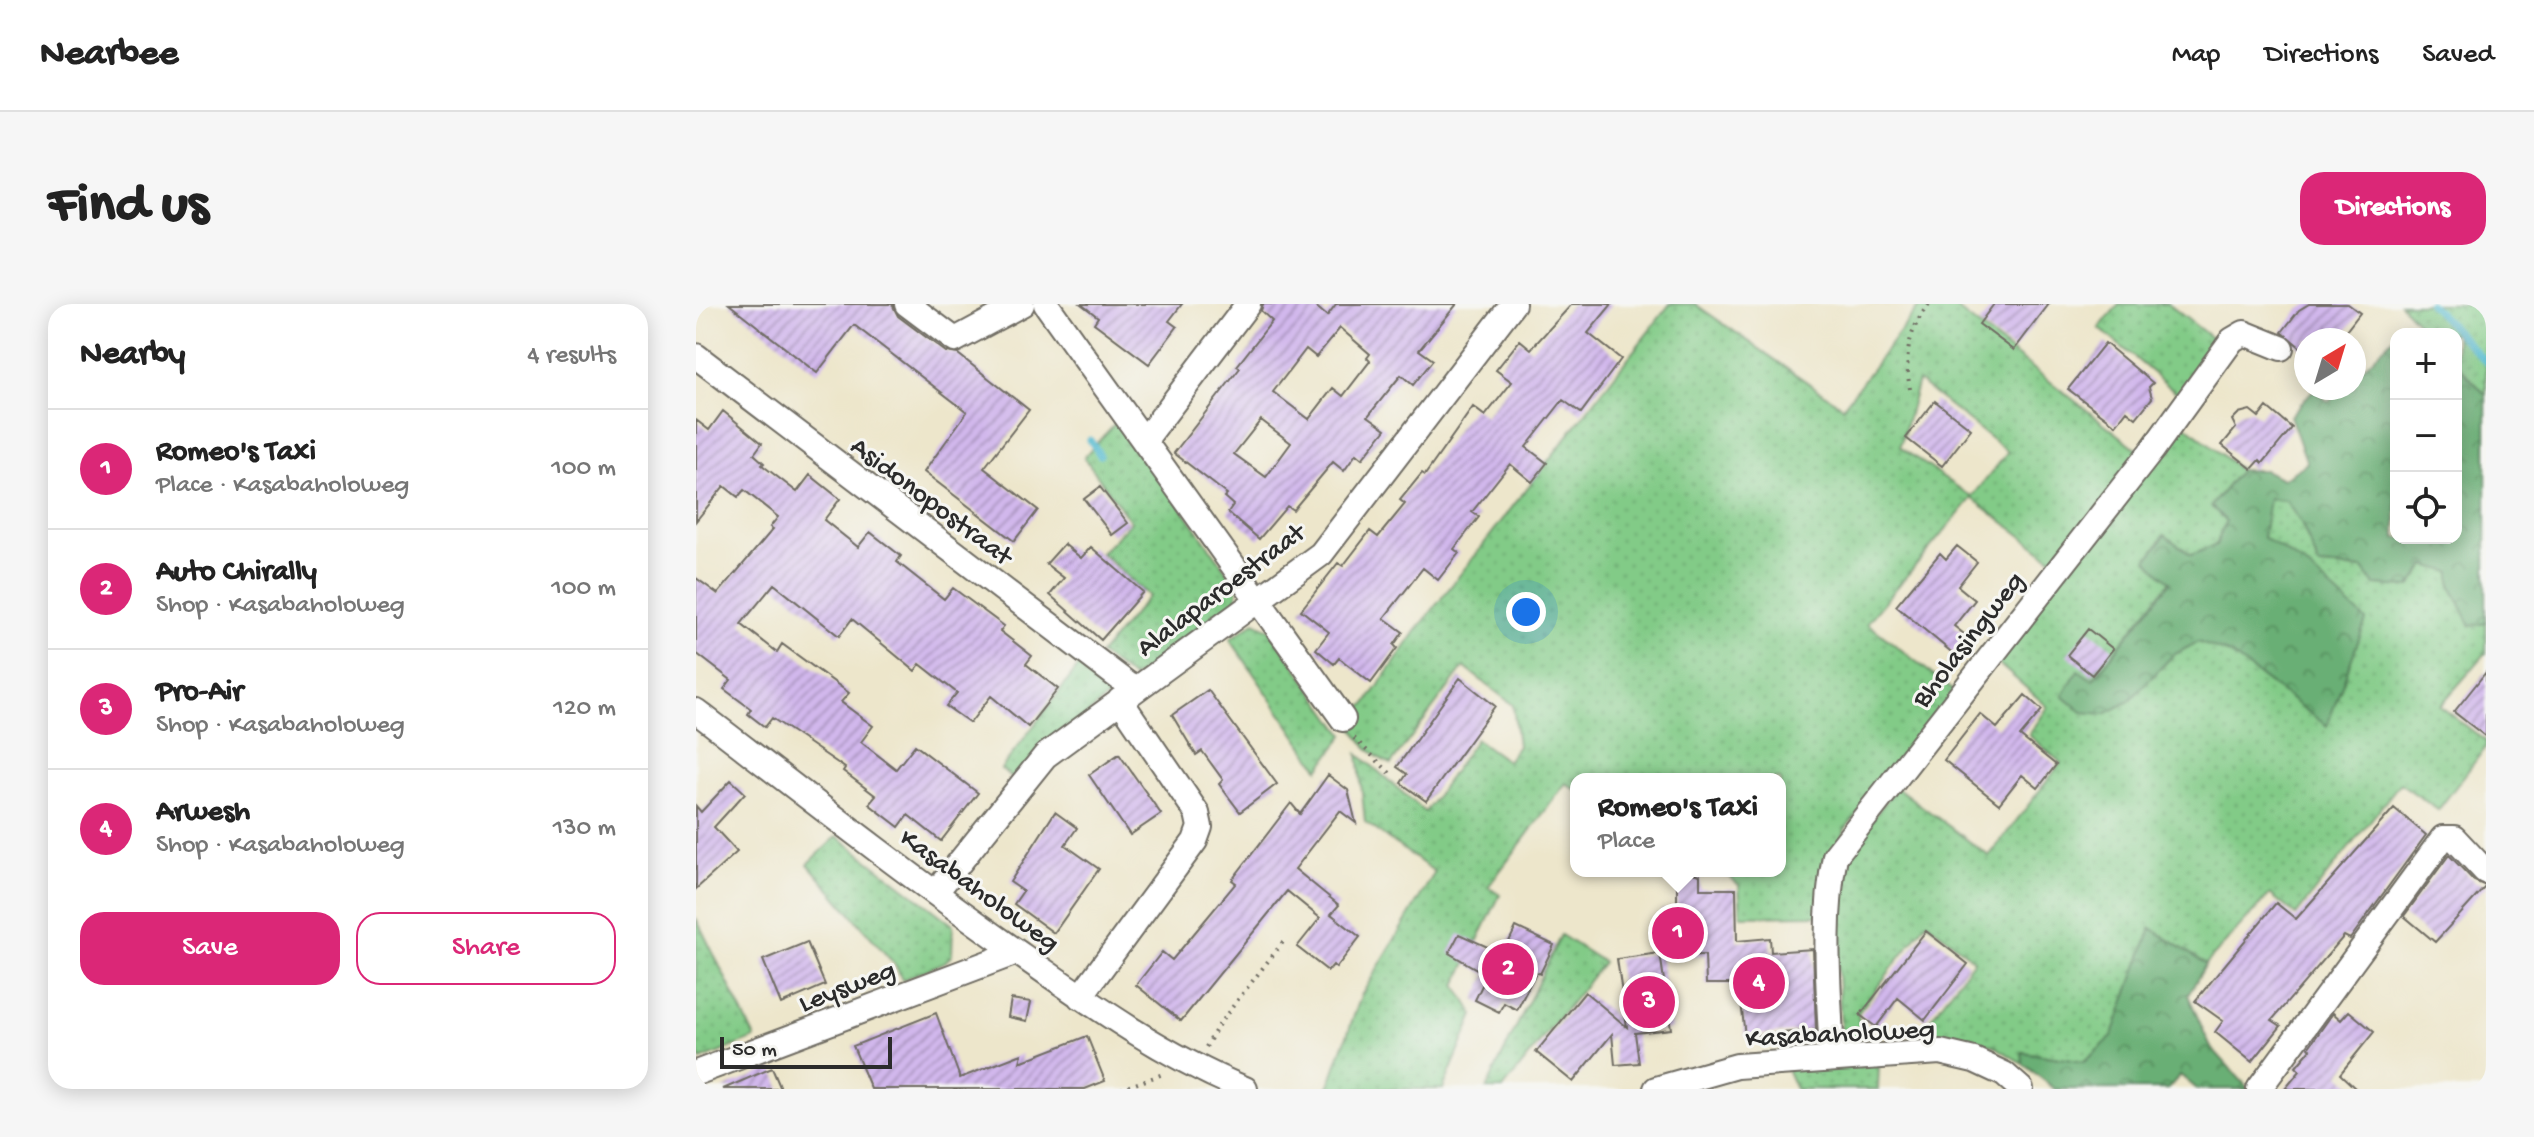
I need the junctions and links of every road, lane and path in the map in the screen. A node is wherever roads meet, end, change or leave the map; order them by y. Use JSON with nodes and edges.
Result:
{"nodes":[{"id":1,"x":907,"y":304,"type":"edge"},
{"id":2,"x":1022,"y":304,"type":"edge"},
{"id":3,"x":1046,"y":304,"type":"edge"},
{"id":4,"x":1248,"y":304,"type":"edge"},
{"id":5,"x":1513,"y":304,"type":"edge"},
{"id":6,"x":1929,"y":304,"type":"edge"},
{"id":7,"x":2281,"y":348,"type":"dead end"},
{"id":8,"x":696,"y":356,"type":"edge"},
{"id":9,"x":1910,"y":389,"type":"dead end"},
{"id":10,"x":1144,"y":441,"type":"junction"},
{"id":11,"x":1259,"y":601,"type":"junction"},
{"id":12,"x":1127,"y":694,"type":"junction"},
{"id":13,"x":696,"y":711,"type":"edge"},
{"id":14,"x":1343,"y":719,"type":"joint"},
{"id":15,"x":1390,"y":773,"type":"dead end"},
{"id":16,"x":2485,"y":871,"type":"edge"},
{"id":17,"x":935,"y":893,"type":"junction"},
{"id":18,"x":1283,"y":942,"type":"dead end"},
{"id":19,"x":1017,"y":952,"type":"junction"},
{"id":20,"x":1080,"y":997,"type":"junction"},
{"id":21,"x":1832,"y":1057,"type":"junction"},
{"id":22,"x":1189,"y":1064,"type":"junction"},
{"id":23,"x":696,"y":1073,"type":"edge"},
{"id":24,"x":1121,"y":1089,"type":"edge"},
{"id":25,"x":1245,"y":1089,"type":"edge"},
{"id":26,"x":1656,"y":1089,"type":"edge"},
{"id":27,"x":2021,"y":1089,"type":"edge"},
{"id":28,"x":2259,"y":1089,"type":"edge"}],
"edges":[{"from":1,"to":2,"type":"street"},
{"from":3,"to":10,"type":"street"},
{"from":4,"to":10,"type":"street"},
{"from":5,"to":11,"type":"street","name":"Alalaparoestraat"},
{"from":6,"to":9,"type":"path"},
{"from":7,"to":21,"type":"street","name":"Bholasingweg"},
{"from":8,"to":12,"type":"street","name":"Asidonopostraat"},
{"from":10,"to":11,"type":"street"},
{"from":11,"to":12,"type":"street","name":"Alalaparoestraat"},
{"from":11,"to":14,"type":"street"},
{"from":12,"to":17,"type":"street","name":"Alalaparoestraat"},
{"from":12,"to":20,"type":"street","name":"Asidonopostraat"},
{"from":13,"to":17,"type":"street","name":"Kasabaholoweg"},
{"from":14,"to":15,"type":"path"},
{"from":16,"to":28,"type":"street"},
{"from":17,"to":19,"type":"street","name":"Kasabaholoweg"},
{"from":18,"to":22,"type":"path"},
{"from":19,"to":20,"type":"street","name":"Kasabaholoweg"},
{"from":19,"to":23,"type":"street","name":"Leysweg"},
{"from":20,"to":22,"type":"street","name":"Kasabaholoweg"},
{"from":21,"to":26,"type":"street","name":"Kasabaholoweg"},
{"from":21,"to":27,"type":"street","name":"Kasabaholoweg"},
{"from":22,"to":24,"type":"path"},
{"from":22,"to":25,"type":"street","name":"Kasabaholoweg"}]}
